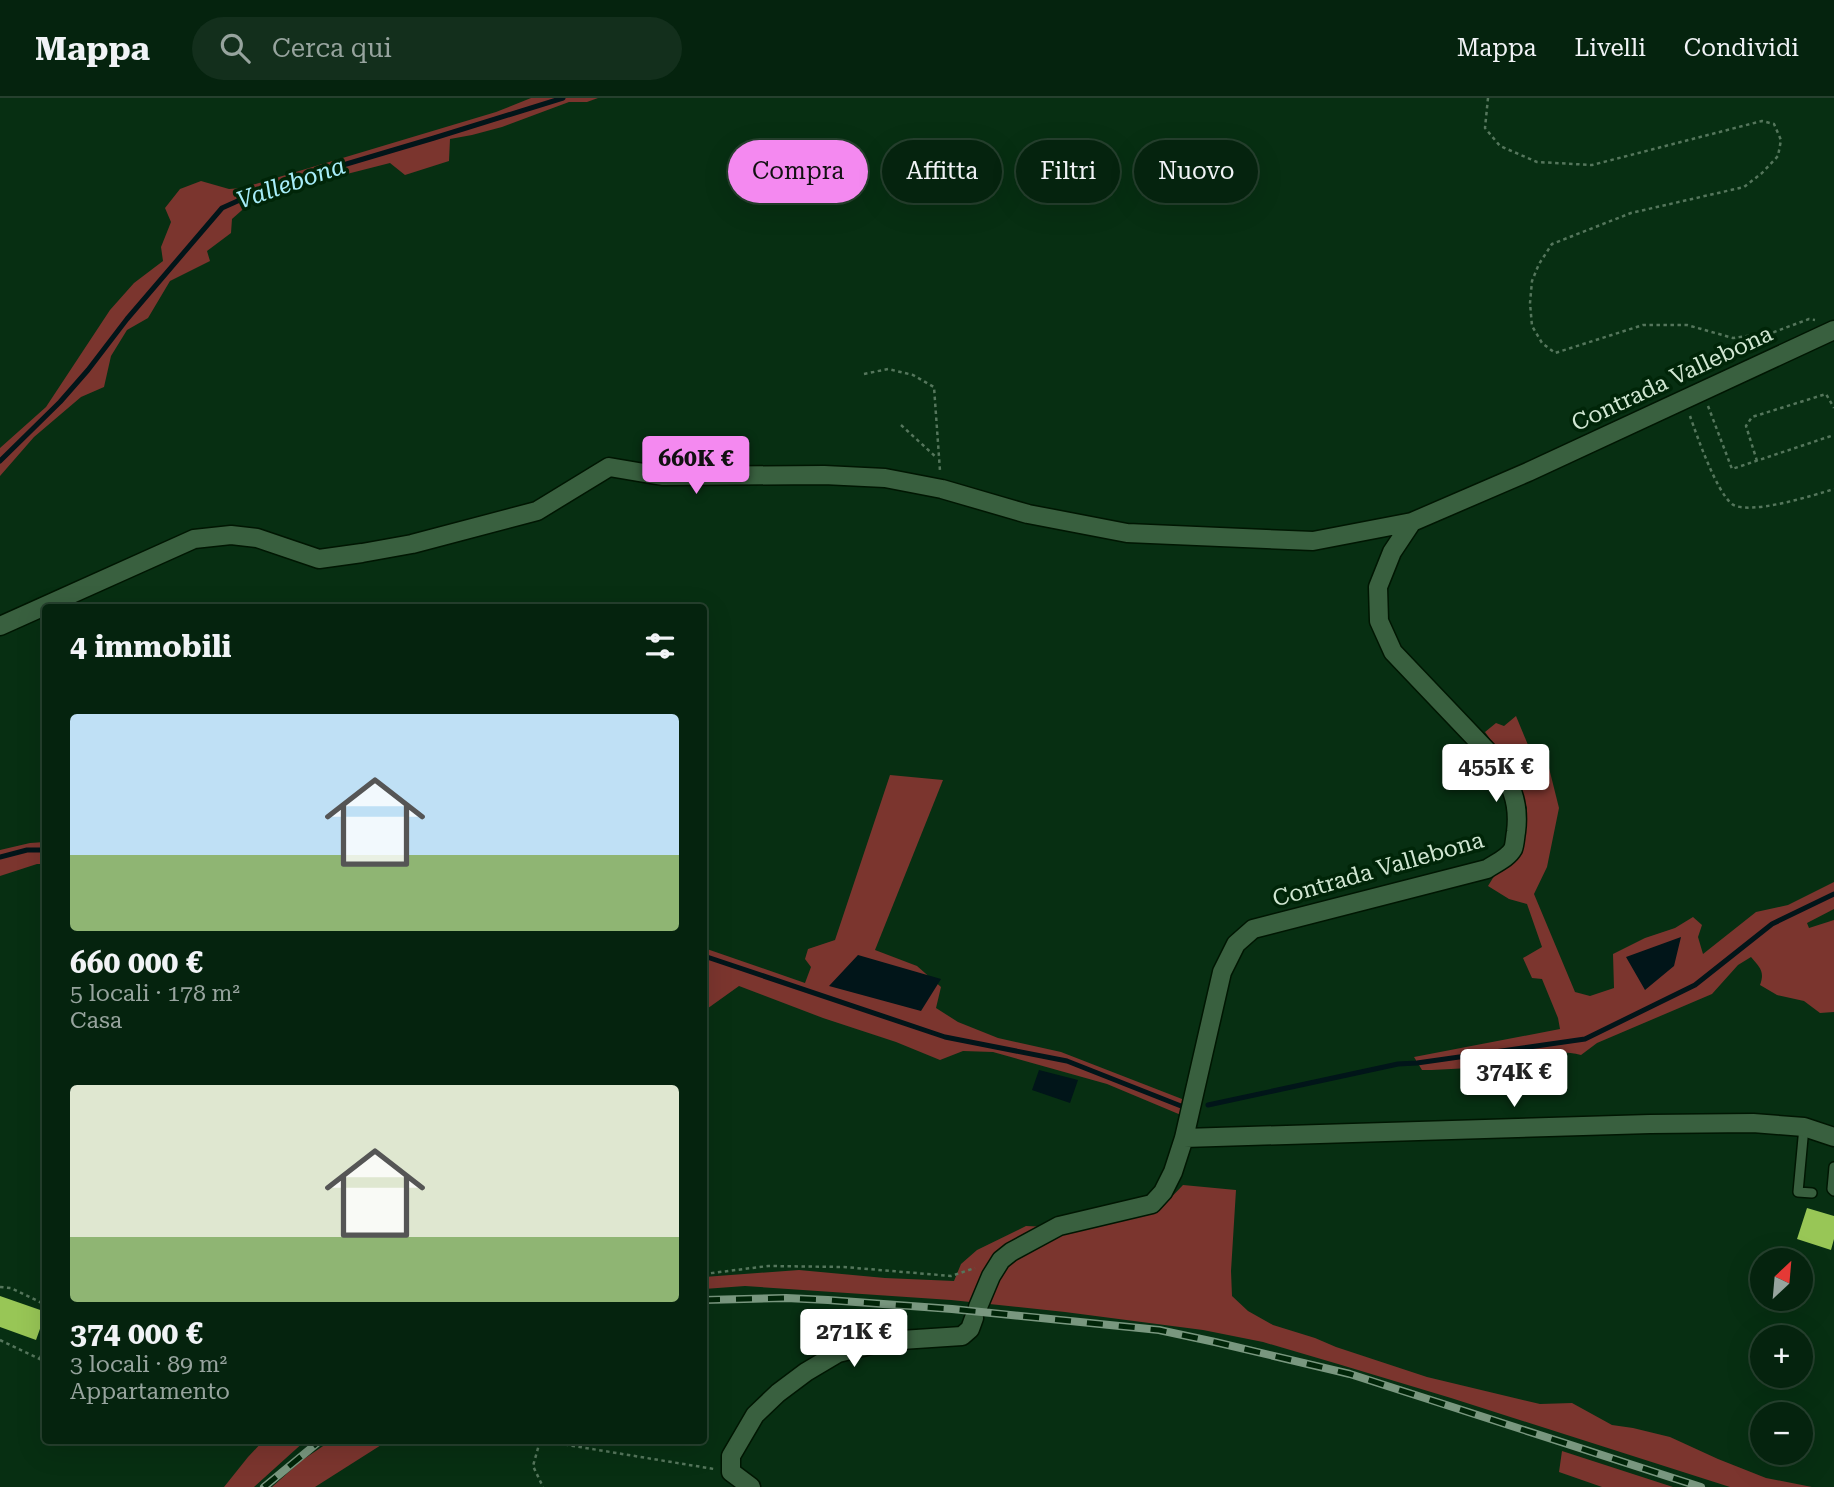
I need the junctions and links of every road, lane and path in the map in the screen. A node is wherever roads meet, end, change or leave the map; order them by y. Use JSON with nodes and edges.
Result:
{"nodes":[{"id":1,"x":1488,"y":98,"type":"edge"},
{"id":2,"x":1830,"y":331,"type":"edge"},
{"id":3,"x":864,"y":374,"type":"dead end"},
{"id":4,"x":1702,"y":392,"type":"junction"},
{"id":5,"x":1685,"y":400,"type":"junction"},
{"id":6,"x":1834,"y":408,"type":"edge"},
{"id":7,"x":901,"y":425,"type":"dead end"},
{"id":8,"x":1834,"y":435,"type":"edge"},
{"id":9,"x":939,"y":459,"type":"junction"},
{"id":10,"x":1758,"y":461,"type":"junction"},
{"id":11,"x":942,"y":489,"type":"junction"},
{"id":12,"x":1834,"y":489,"type":"edge"},
{"id":13,"x":1412,"y":522,"type":"junction"},
{"id":14,"x":49,"y":604,"type":"edge"},
{"id":15,"x":42,"y":607,"type":"edge"},
{"id":16,"x":0,"y":626,"type":"edge"},
{"id":17,"x":1804,"y":1127,"type":"junction"},
{"id":18,"x":1834,"y":1137,"type":"edge"},
{"id":19,"x":1184,"y":1138,"type":"junction"},
{"id":20,"x":1834,"y":1167,"type":"edge"},
{"id":21,"x":1834,"y":1191,"type":"edge"},
{"id":22,"x":1812,"y":1193,"type":"dead end"},
{"id":23,"x":1001,"y":1260,"type":"junction"},
{"id":24,"x":707,"y":1274,"type":"edge"},
{"id":25,"x":0,"y":1287,"type":"edge"},
{"id":26,"x":42,"y":1303,"type":"edge"},
{"id":27,"x":0,"y":1340,"type":"edge"},
{"id":28,"x":42,"y":1354,"type":"edge"},
{"id":29,"x":40,"y":1359,"type":"joint"},
{"id":30,"x":537,"y":1444,"type":"edge"},
{"id":31,"x":557,"y":1444,"type":"edge"},
{"id":32,"x":731,"y":1472,"type":"junction"},
{"id":33,"x":543,"y":1487,"type":"edge"},
{"id":34,"x":751,"y":1487,"type":"edge"}],
"edges":[{"from":1,"to":2,"type":"path"},
{"from":2,"to":4,"type":"street","name":"Contrada Vallebona"},
{"from":3,"to":9,"type":"path"},
{"from":4,"to":5,"type":"street","name":"Contrada Vallebona"},
{"from":4,"to":10,"type":"path"},
{"from":5,"to":12,"type":"path"},
{"from":5,"to":13,"type":"street","name":"Contrada Vallebona"},
{"from":6,"to":10,"type":"path"},
{"from":7,"to":9,"type":"path"},
{"from":8,"to":10,"type":"path"},
{"from":9,"to":11,"type":"path"},
{"from":11,"to":13,"type":"street"},
{"from":11,"to":14,"type":"street"},
{"from":13,"to":19,"type":"street","name":"Contrada Vallebona"},
{"from":15,"to":16,"type":"street"},
{"from":17,"to":18,"type":"street"},
{"from":17,"to":19,"type":"street"},
{"from":17,"to":22,"type":"lane"},
{"from":19,"to":23,"type":"street","name":"Contrada Vallebona"},
{"from":20,"to":21,"type":"lane"},
{"from":23,"to":24,"type":"path"},
{"from":23,"to":32,"type":"street"},
{"from":25,"to":26,"type":"path"},
{"from":27,"to":29,"type":"path"},
{"from":28,"to":29,"type":"path"},
{"from":30,"to":33,"type":"path"},
{"from":31,"to":32,"type":"path"},
{"from":32,"to":34,"type":"street"}]}
